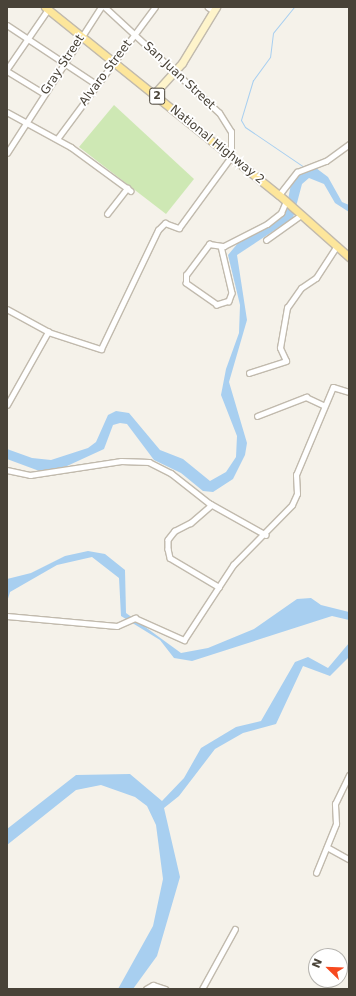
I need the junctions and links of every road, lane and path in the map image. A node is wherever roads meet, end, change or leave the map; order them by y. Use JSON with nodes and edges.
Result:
{"nodes":[{"id":1,"x":101,"y":7,"type":"edge"},
{"id":2,"x":104,"y":7,"type":"edge"},
{"id":3,"x":156,"y":7,"type":"edge"},
{"id":4,"x":48,"y":8,"type":"edge"},
{"id":5,"x":212,"y":8,"type":"edge"},
{"id":6,"x":7,"y":25,"type":"edge"},
{"id":7,"x":134,"y":34,"type":"junction"},
{"id":8,"x":82,"y":36,"type":"junction"},
{"id":9,"x":27,"y":38,"type":"junction"},
{"id":10,"x":114,"y":61,"type":"junction"},
{"id":11,"x":64,"y":63,"type":"junction"},
{"id":12,"x":7,"y":70,"type":"edge"},
{"id":13,"x":175,"y":71,"type":"junction"},
{"id":14,"x":96,"y":84,"type":"junction"},
{"id":15,"x":45,"y":94,"type":"junction"},
{"id":16,"x":154,"y":94,"type":"junction"},
{"id":17,"x":7,"y":112,"type":"edge"},
{"id":18,"x":25,"y":122,"type":"junction"},
{"id":19,"x":57,"y":139,"type":"junction"},
{"id":20,"x":349,"y":144,"type":"edge"},
{"id":21,"x":7,"y":153,"type":"edge"},
{"id":22,"x":231,"y":157,"type":"junction"},
{"id":23,"x":279,"y":195,"type":"junction"},
{"id":24,"x":287,"y":202,"type":"junction"},
{"id":25,"x":106,"y":214,"type":"dead end"},
{"id":26,"x":300,"y":214,"type":"junction"},
{"id":27,"x":266,"y":240,"type":"dead end"},
{"id":28,"x":222,"y":246,"type":"junction"},
{"id":29,"x":337,"y":246,"type":"junction"},
{"id":30,"x":349,"y":257,"type":"edge"},
{"id":31,"x":7,"y":309,"type":"edge"},
{"id":32,"x":49,"y":332,"type":"junction"},
{"id":33,"x":249,"y":372,"type":"dead end"},
{"id":34,"x":349,"y":392,"type":"edge"},
{"id":35,"x":7,"y":405,"type":"edge"},
{"id":36,"x":323,"y":405,"type":"junction"},
{"id":37,"x":257,"y":416,"type":"dead end"},
{"id":38,"x":7,"y":470,"type":"edge"},
{"id":39,"x":212,"y":505,"type":"junction"},
{"id":40,"x":266,"y":535,"type":"junction"},
{"id":41,"x":219,"y":587,"type":"junction"},
{"id":42,"x":7,"y":616,"type":"edge"},
{"id":43,"x":349,"y":775,"type":"edge"},
{"id":44,"x":326,"y":847,"type":"junction"},
{"id":45,"x":349,"y":859,"type":"edge"},
{"id":46,"x":316,"y":873,"type":"dead end"},
{"id":47,"x":235,"y":929,"type":"dead end"},
{"id":48,"x":146,"y":989,"type":"edge"},
{"id":49,"x":165,"y":989,"type":"edge"},
{"id":50,"x":202,"y":989,"type":"edge"}],
"edges":[{"from":1,"to":8,"type":"street","name":"Gray Street"},
{"from":2,"to":7,"type":"street","name":"San Juan Street"},
{"from":3,"to":7,"type":"street","name":"Alvaro Street"},
{"from":4,"to":8,"type":"main road","name":"National Highway 2","number":"2"},
{"from":4,"to":9,"type":"street"},
{"from":5,"to":13,"type":"main road"},
{"from":6,"to":9,"type":"street"},
{"from":7,"to":10,"type":"street","name":"Alvaro Street"},
{"from":7,"to":13,"type":"street","name":"San Juan Street"},
{"from":8,"to":10,"type":"main road","name":"National Highway 2","number":"2"},
{"from":8,"to":11,"type":"street","name":"Gray Street"},
{"from":9,"to":11,"type":"street"},
{"from":9,"to":12,"type":"street"},
{"from":10,"to":14,"type":"street","name":"Alvaro Street"},
{"from":10,"to":16,"type":"main road","name":"National Highway 2","number":"2"},
{"from":11,"to":14,"type":"street"},
{"from":11,"to":15,"type":"street","name":"Gray Street"},
{"from":12,"to":15,"type":"street"},
{"from":13,"to":16,"type":"main road"},
{"from":13,"to":22,"type":"street","name":"San Juan Street"},
{"from":14,"to":19,"type":"street","name":"Alvaro Street"},
{"from":15,"to":18,"type":"street","name":"Gray Street"},
{"from":16,"to":22,"type":"main road","name":"National Highway 2","number":"2"},
{"from":17,"to":18,"type":"street"},
{"from":18,"to":19,"type":"street"},
{"from":18,"to":21,"type":"street","name":"Gray Street"},
{"from":19,"to":25,"type":"street"},
{"from":20,"to":23,"type":"street"},
{"from":22,"to":23,"type":"main road","name":"National Highway 2","number":"2"},
{"from":22,"to":32,"type":"street"},
{"from":23,"to":24,"type":"main road","name":"National Highway 2","number":"2"},
{"from":24,"to":26,"type":"main road","name":"National Highway 2","number":"2"},
{"from":24,"to":28,"type":"street"},
{"from":26,"to":27,"type":"street"},
{"from":26,"to":29,"type":"main road","name":"National Highway 2","number":"2"},
{"from":28,"to":28,"type":"street"},
{"from":29,"to":30,"type":"main road","name":"National Highway 2","number":"2"},
{"from":29,"to":33,"type":"street"},
{"from":31,"to":32,"type":"street"},
{"from":32,"to":35,"type":"street"},
{"from":34,"to":36,"type":"street"},
{"from":36,"to":37,"type":"street"},
{"from":36,"to":40,"type":"street"},
{"from":38,"to":39,"type":"street"},
{"from":39,"to":40,"type":"street"},
{"from":39,"to":41,"type":"street"},
{"from":40,"to":41,"type":"street"},
{"from":41,"to":42,"type":"street"},
{"from":43,"to":44,"type":"street"},
{"from":44,"to":45,"type":"street"},
{"from":44,"to":46,"type":"street"},
{"from":47,"to":50,"type":"street"},
{"from":48,"to":49,"type":"street"}]}
